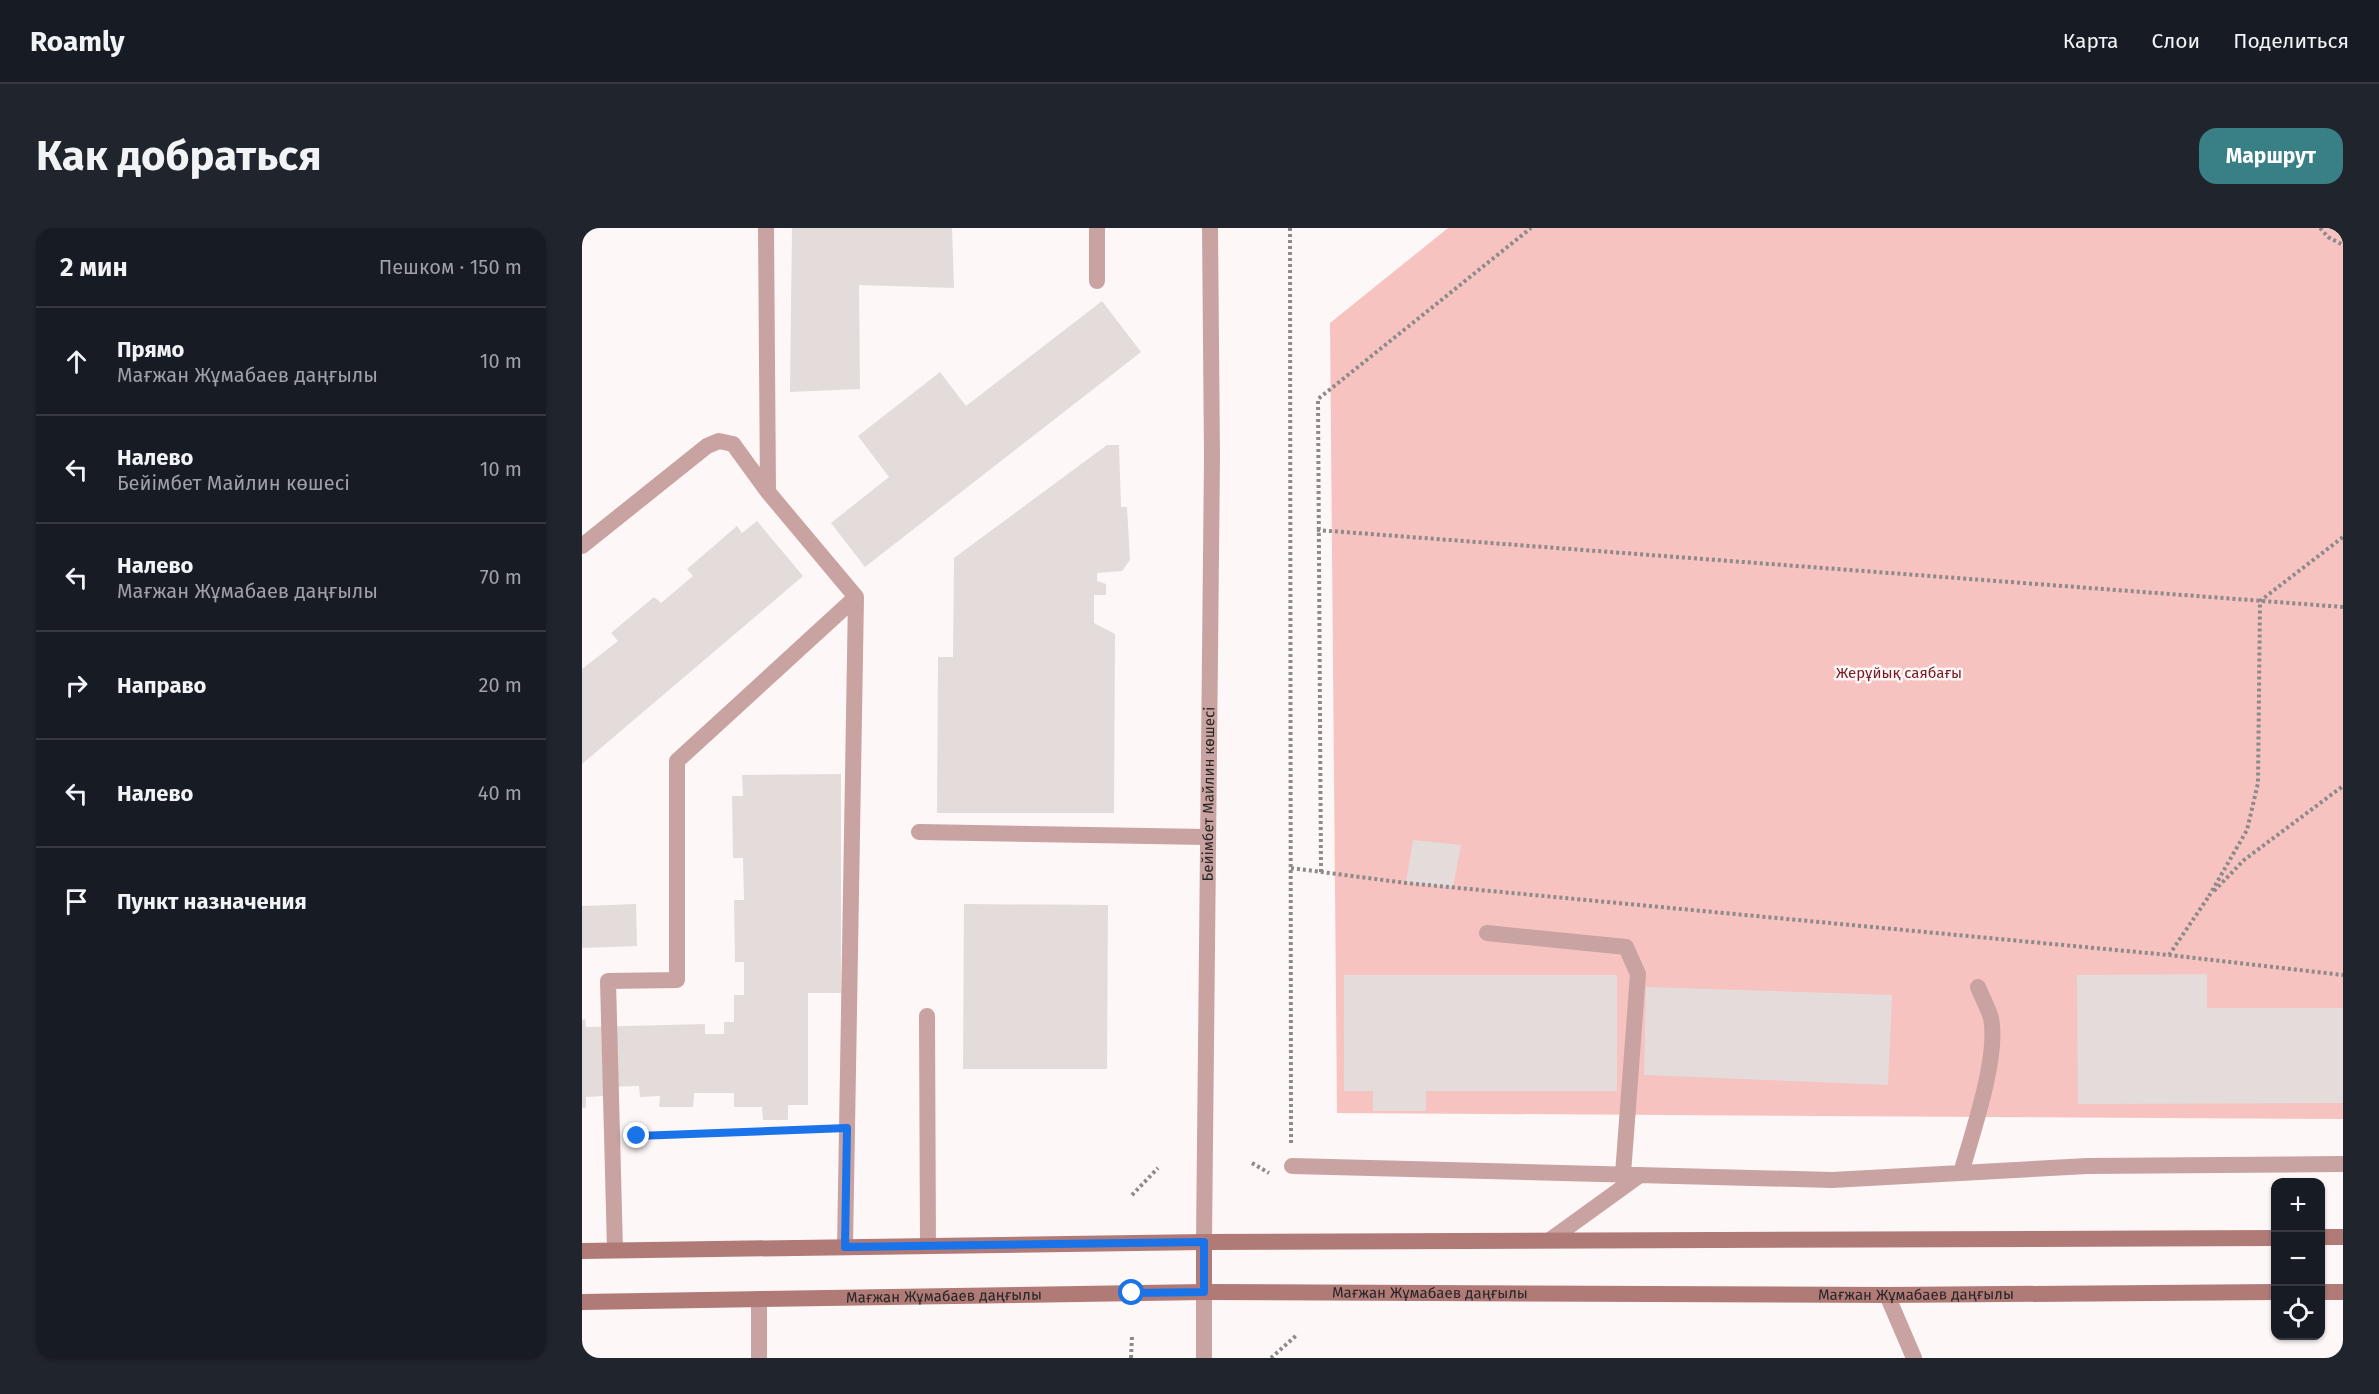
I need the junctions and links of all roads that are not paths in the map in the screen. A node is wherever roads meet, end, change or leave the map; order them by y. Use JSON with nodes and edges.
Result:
{"nodes":[{"id":1,"x":766,"y":228,"type":"edge"},
{"id":2,"x":1097,"y":228,"type":"edge"},
{"id":3,"x":1210,"y":228,"type":"edge"},
{"id":4,"x":1097,"y":281,"type":"dead end"},
{"id":5,"x":768,"y":492,"type":"junction"},
{"id":6,"x":582,"y":546,"type":"edge"},
{"id":7,"x":856,"y":597,"type":"junction"},
{"id":8,"x":919,"y":832,"type":"dead end"},
{"id":9,"x":1207,"y":837,"type":"junction"},
{"id":10,"x":1487,"y":933,"type":"dead end"},
{"id":11,"x":1978,"y":987,"type":"dead end"},
{"id":12,"x":927,"y":1016,"type":"dead end"},
{"id":13,"x":2343,"y":1164,"type":"edge"},
{"id":14,"x":1292,"y":1166,"type":"road end"},
{"id":15,"x":1961,"y":1173,"type":"junction"},
{"id":16,"x":1623,"y":1174,"type":"junction"},
{"id":17,"x":1640,"y":1175,"type":"junction"},
{"id":18,"x":2343,"y":1237,"type":"edge"},
{"id":19,"x":2271,"y":1238,"type":"edge"},
{"id":20,"x":2325,"y":1238,"type":"edge"},
{"id":21,"x":1550,"y":1240,"type":"junction"},
{"id":22,"x":1204,"y":1242,"type":"junction"},
{"id":23,"x":928,"y":1246,"type":"junction"},
{"id":24,"x":845,"y":1247,"type":"junction"},
{"id":25,"x":615,"y":1250,"type":"junction"},
{"id":26,"x":582,"y":1251,"type":"edge"},
{"id":27,"x":1204,"y":1292,"type":"junction"},
{"id":28,"x":2271,"y":1292,"type":"edge"},
{"id":29,"x":2325,"y":1292,"type":"edge"},
{"id":30,"x":2343,"y":1292,"type":"edge"},
{"id":31,"x":1887,"y":1295,"type":"junction"},
{"id":32,"x":759,"y":1299,"type":"junction"},
{"id":33,"x":582,"y":1302,"type":"edge"},
{"id":34,"x":759,"y":1358,"type":"edge"},
{"id":35,"x":1204,"y":1358,"type":"edge"},
{"id":36,"x":1914,"y":1358,"type":"edge"}],
"edges":[{"from":1,"to":5,"type":"street"},
{"from":2,"to":4,"type":"street"},
{"from":3,"to":9,"type":"street","name":"Бейімбет Майлин көшесі"},
{"from":5,"to":6,"type":"street"},
{"from":5,"to":7,"type":"street"},
{"from":7,"to":24,"type":"street"},
{"from":7,"to":25,"type":"street"},
{"from":8,"to":9,"type":"street"},
{"from":9,"to":22,"type":"street","name":"Бейімбет Майлин көшесі"},
{"from":10,"to":16,"type":"street"},
{"from":11,"to":15,"type":"street"},
{"from":12,"to":23,"type":"street"},
{"from":13,"to":15,"type":"street"},
{"from":14,"to":16,"type":"street"},
{"from":15,"to":17,"type":"street"},
{"from":16,"to":17,"type":"street"},
{"from":17,"to":21,"type":"street"},
{"from":18,"to":20,"type":"main road"},
{"from":19,"to":21,"type":"main road"},
{"from":21,"to":22,"type":"main road"},
{"from":22,"to":23,"type":"main road"},
{"from":22,"to":27,"type":"main road","name":"Бейімбет Майлин көшесі"},
{"from":23,"to":24,"type":"main road"},
{"from":24,"to":25,"type":"main road"},
{"from":25,"to":26,"type":"main road"},
{"from":27,"to":31,"type":"main road","name":"Мағжан Жұмабаев даңғылы"},
{"from":27,"to":32,"type":"main road","name":"Мағжан Жұмабаев даңғылы"},
{"from":27,"to":35,"type":"street","name":"Бейімбет Майлин көшесі"},
{"from":28,"to":31,"type":"main road","name":"Мағжан Жұмабаев даңғылы"},
{"from":29,"to":30,"type":"main road"},
{"from":31,"to":36,"type":"street"},
{"from":32,"to":33,"type":"main road","name":"Мағжан Жұмабаев даңғылы"},
{"from":32,"to":34,"type":"street"}]}
